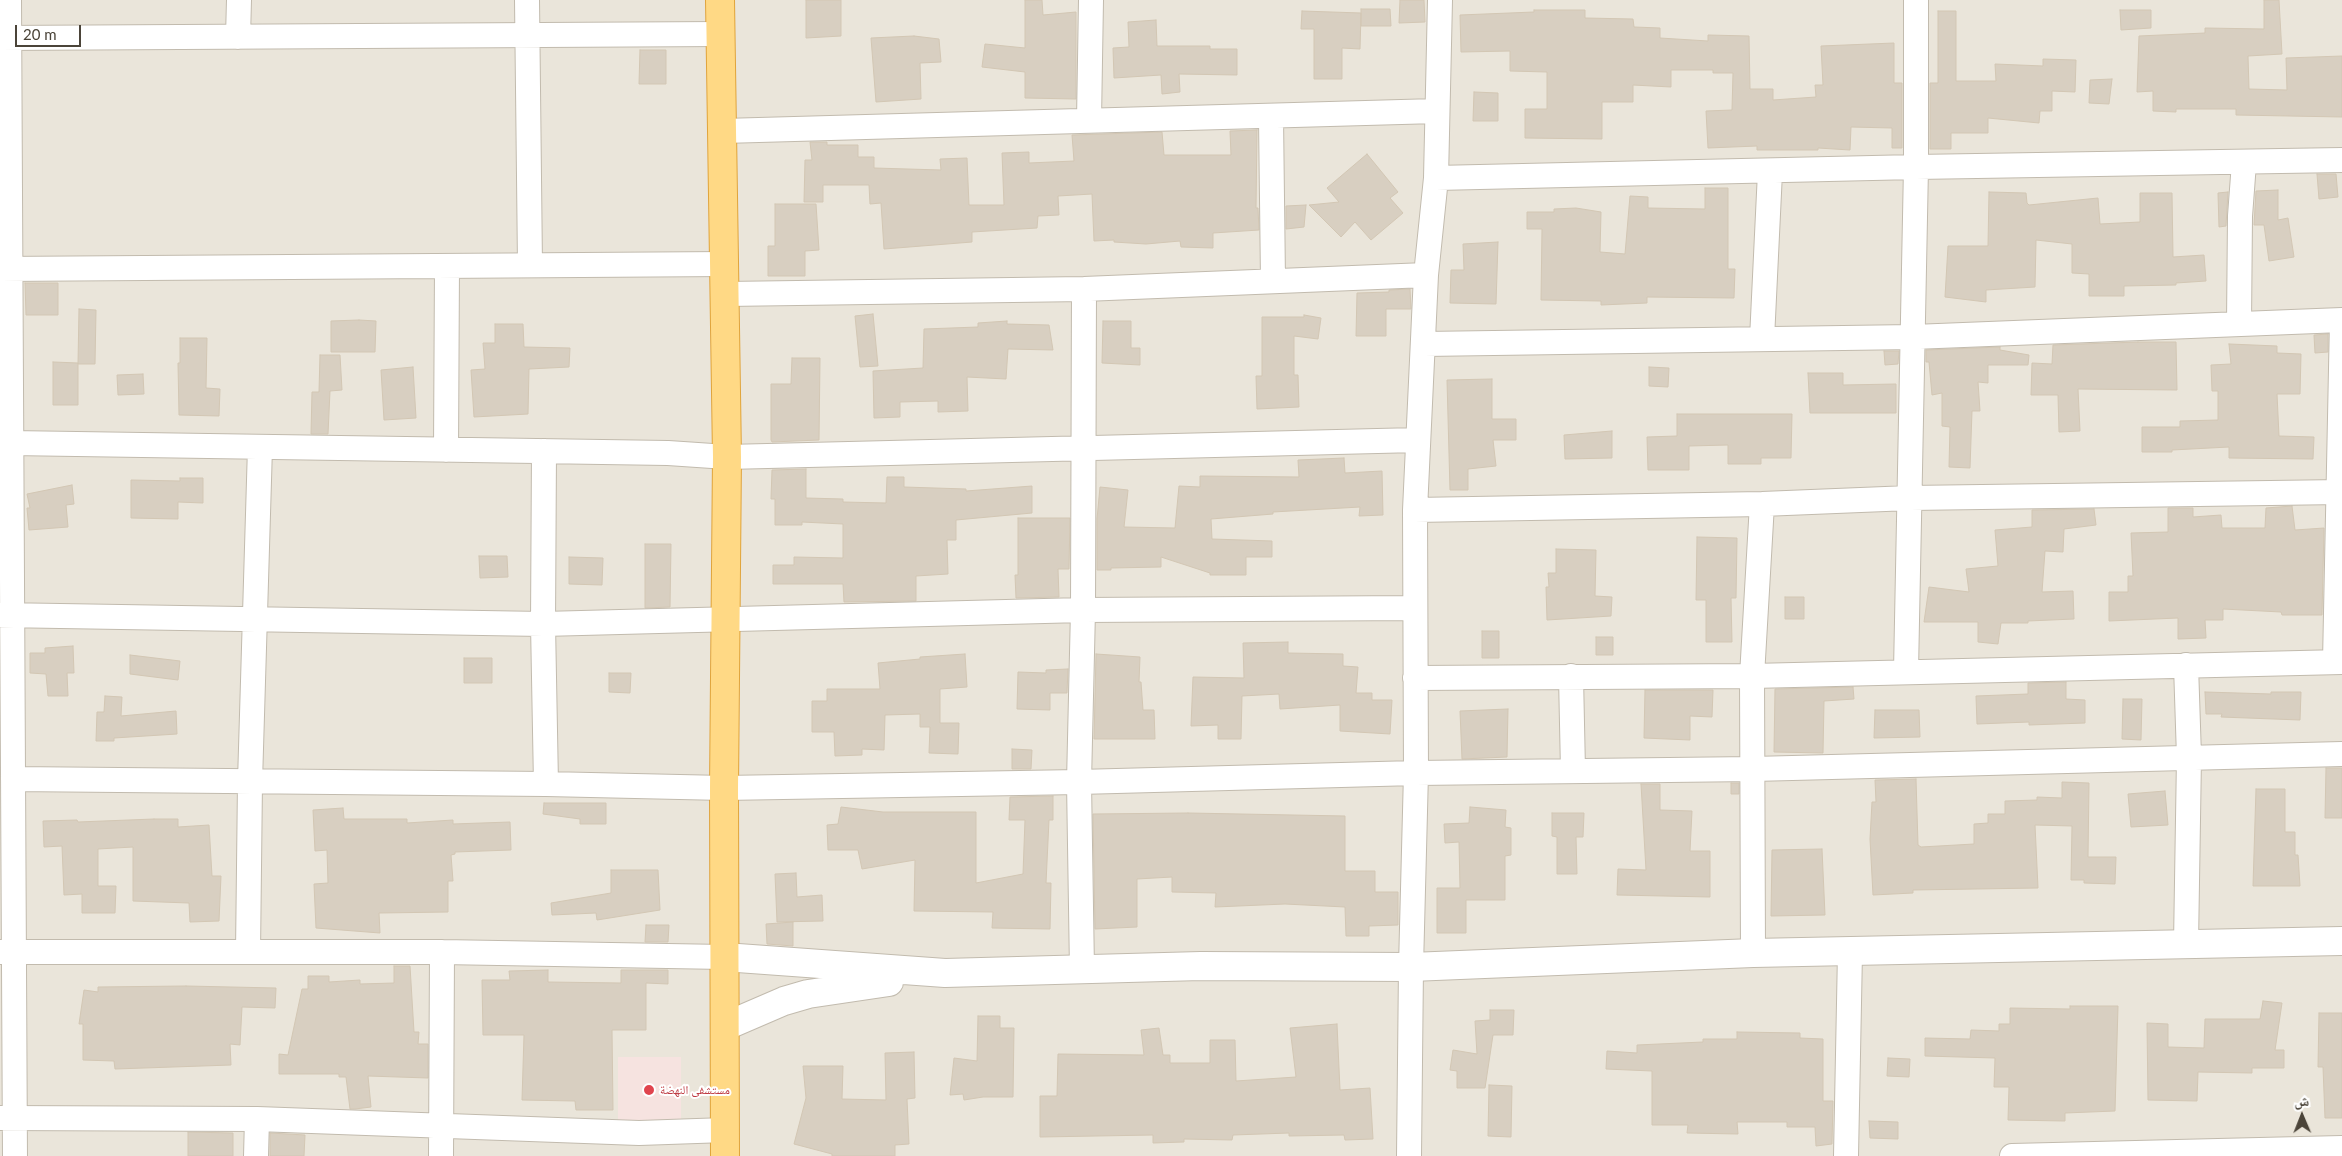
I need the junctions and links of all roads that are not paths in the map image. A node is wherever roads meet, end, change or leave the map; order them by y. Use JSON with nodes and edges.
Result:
{"nodes":[{"id":1,"x":10,"y":0,"type":"edge"},
{"id":2,"x":239,"y":0,"type":"edge"},
{"id":3,"x":527,"y":0,"type":"edge"},
{"id":4,"x":720,"y":0,"type":"edge"},
{"id":5,"x":1091,"y":0,"type":"edge"},
{"id":6,"x":1440,"y":0,"type":"edge"},
{"id":7,"x":1916,"y":0,"type":"edge"},
{"id":8,"x":721,"y":34,"type":"junction"},
{"id":9,"x":528,"y":36,"type":"junction"},
{"id":10,"x":238,"y":37,"type":"junction"},
{"id":11,"x":5,"y":38,"type":"edge"},
{"id":12,"x":1437,"y":111,"type":"junction"},
{"id":13,"x":1271,"y":117,"type":"junction"},
{"id":14,"x":1089,"y":120,"type":"junction"},
{"id":15,"x":723,"y":131,"type":"junction"},
{"id":16,"x":2342,"y":160,"type":"edge"},
{"id":17,"x":2244,"y":163,"type":"junction"},
{"id":18,"x":1916,"y":167,"type":"junction"},
{"id":19,"x":1770,"y":172,"type":"junction"},
{"id":20,"x":1436,"y":178,"type":"junction"},
{"id":21,"x":726,"y":264,"type":"junction"},
{"id":22,"x":447,"y":266,"type":"junction"},
{"id":23,"x":530,"y":266,"type":"junction"},
{"id":24,"x":5,"y":269,"type":"edge"},
{"id":25,"x":1426,"y":275,"type":"junction"},
{"id":26,"x":1273,"y":281,"type":"junction"},
{"id":27,"x":1084,"y":289,"type":"junction"},
{"id":28,"x":726,"y":294,"type":"junction"},
{"id":29,"x":2342,"y":320,"type":"edge"},
{"id":30,"x":2239,"y":323,"type":"junction"},
{"id":31,"x":1912,"y":337,"type":"junction"},
{"id":32,"x":1762,"y":339,"type":"junction"},
{"id":33,"x":1424,"y":344,"type":"junction"},
{"id":34,"x":1418,"y":440,"type":"junction"},
{"id":35,"x":11,"y":443,"type":"junction"},
{"id":36,"x":260,"y":447,"type":"junction"},
{"id":37,"x":1083,"y":449,"type":"junction"},
{"id":38,"x":446,"y":450,"type":"junction"},
{"id":39,"x":544,"y":451,"type":"junction"},
{"id":40,"x":727,"y":457,"type":"junction"},
{"id":41,"x":2340,"y":492,"type":"edge"},
{"id":42,"x":1910,"y":498,"type":"junction"},
{"id":43,"x":1762,"y":504,"type":"junction"},
{"id":44,"x":1415,"y":510,"type":"junction"},
{"id":45,"x":1414,"y":608,"type":"junction"},
{"id":46,"x":1082,"y":610,"type":"junction"},
{"id":47,"x":6,"y":615,"type":"edge"},
{"id":48,"x":725,"y":620,"type":"junction"},
{"id":49,"x":256,"y":621,"type":"junction"},
{"id":50,"x":543,"y":624,"type":"junction"},
{"id":51,"x":2338,"y":662,"type":"edge"},
{"id":52,"x":2186,"y":665,"type":"junction"},
{"id":53,"x":1906,"y":671,"type":"junction"},
{"id":54,"x":1571,"y":676,"type":"junction"},
{"id":55,"x":1752,"y":676,"type":"junction"},
{"id":56,"x":1416,"y":678,"type":"junction"},
{"id":57,"x":2342,"y":754,"type":"edge"},
{"id":58,"x":2189,"y":757,"type":"junction"},
{"id":59,"x":1753,"y":769,"type":"junction"},
{"id":60,"x":1573,"y":771,"type":"junction"},
{"id":61,"x":1416,"y":773,"type":"junction"},
{"id":62,"x":13,"y":779,"type":"junction"},
{"id":63,"x":250,"y":782,"type":"junction"},
{"id":64,"x":1079,"y":782,"type":"junction"},
{"id":65,"x":546,"y":784,"type":"junction"},
{"id":66,"x":724,"y":788,"type":"junction"},
{"id":67,"x":2342,"y":941,"type":"edge"},
{"id":68,"x":2186,"y":944,"type":"junction"},
{"id":69,"x":7,"y":952,"type":"edge"},
{"id":70,"x":248,"y":952,"type":"junction"},
{"id":71,"x":442,"y":952,"type":"junction"},
{"id":72,"x":1850,"y":952,"type":"junction"},
{"id":73,"x":1753,"y":953,"type":"junction"},
{"id":74,"x":724,"y":957,"type":"junction"},
{"id":75,"x":1411,"y":967,"type":"junction"},
{"id":76,"x":1082,"y":970,"type":"junction"},
{"id":77,"x":945,"y":973,"type":"junction"},
{"id":78,"x":726,"y":1026,"type":"junction"},
{"id":79,"x":7,"y":1118,"type":"edge"},
{"id":80,"x":257,"y":1119,"type":"junction"},
{"id":81,"x":442,"y":1126,"type":"junction"},
{"id":82,"x":726,"y":1143,"type":"edge"},
{"id":83,"x":2342,"y":1148,"type":"edge"},
{"id":84,"x":15,"y":1156,"type":"edge"},
{"id":85,"x":256,"y":1156,"type":"edge"},
{"id":86,"x":441,"y":1156,"type":"edge"},
{"id":87,"x":1409,"y":1156,"type":"edge"},
{"id":88,"x":1846,"y":1156,"type":"edge"},
{"id":89,"x":2012,"y":1156,"type":"edge"}],
"edges":[{"from":1,"to":11,"type":"street"},
{"from":2,"to":10,"type":"street"},
{"from":3,"to":9,"type":"street"},
{"from":4,"to":8,"type":"highway"},
{"from":5,"to":14,"type":"street"},
{"from":6,"to":12,"type":"street"},
{"from":7,"to":18,"type":"street"},
{"from":8,"to":9,"type":"street"},
{"from":8,"to":15,"type":"highway"},
{"from":9,"to":10,"type":"street"},
{"from":9,"to":23,"type":"street"},
{"from":10,"to":11,"type":"street"},
{"from":11,"to":24,"type":"street"},
{"from":12,"to":13,"type":"street"},
{"from":12,"to":20,"type":"street"},
{"from":13,"to":14,"type":"street"},
{"from":13,"to":26,"type":"street"},
{"from":14,"to":15,"type":"street"},
{"from":15,"to":21,"type":"highway"},
{"from":16,"to":17,"type":"street"},
{"from":17,"to":18,"type":"street"},
{"from":17,"to":30,"type":"street"},
{"from":18,"to":19,"type":"street"},
{"from":18,"to":31,"type":"street"},
{"from":19,"to":20,"type":"street"},
{"from":19,"to":32,"type":"street"},
{"from":20,"to":25,"type":"street"},
{"from":21,"to":23,"type":"street"},
{"from":21,"to":28,"type":"highway"},
{"from":22,"to":23,"type":"street"},
{"from":22,"to":24,"type":"street"},
{"from":22,"to":38,"type":"street"},
{"from":24,"to":35,"type":"street"},
{"from":25,"to":26,"type":"street"},
{"from":25,"to":33,"type":"street"},
{"from":26,"to":27,"type":"street"},
{"from":27,"to":28,"type":"street"},
{"from":27,"to":37,"type":"street"},
{"from":28,"to":40,"type":"highway"},
{"from":29,"to":30,"type":"street"},
{"from":29,"to":41,"type":"street"},
{"from":30,"to":31,"type":"street"},
{"from":31,"to":32,"type":"street"},
{"from":31,"to":42,"type":"street"},
{"from":32,"to":33,"type":"street"},
{"from":33,"to":34,"type":"street"},
{"from":34,"to":37,"type":"street"},
{"from":34,"to":44,"type":"street"},
{"from":35,"to":36,"type":"street"},
{"from":35,"to":47,"type":"street"},
{"from":36,"to":38,"type":"street"},
{"from":36,"to":49,"type":"street"},
{"from":37,"to":40,"type":"street"},
{"from":37,"to":46,"type":"street"},
{"from":38,"to":39,"type":"street"},
{"from":39,"to":40,"type":"street"},
{"from":39,"to":50,"type":"street"},
{"from":40,"to":48,"type":"highway"},
{"from":41,"to":42,"type":"street"},
{"from":41,"to":51,"type":"street"},
{"from":42,"to":43,"type":"street"},
{"from":42,"to":53,"type":"street"},
{"from":43,"to":44,"type":"street"},
{"from":43,"to":55,"type":"street"},
{"from":44,"to":45,"type":"street"},
{"from":45,"to":46,"type":"street"},
{"from":45,"to":56,"type":"street"},
{"from":46,"to":48,"type":"street"},
{"from":46,"to":64,"type":"street"},
{"from":47,"to":49,"type":"street"},
{"from":47,"to":62,"type":"street"},
{"from":48,"to":50,"type":"street"},
{"from":48,"to":66,"type":"highway"},
{"from":49,"to":50,"type":"street"},
{"from":49,"to":63,"type":"street"},
{"from":50,"to":65,"type":"street"},
{"from":51,"to":52,"type":"street"},
{"from":52,"to":53,"type":"street"},
{"from":52,"to":58,"type":"street"},
{"from":53,"to":55,"type":"street"},
{"from":54,"to":55,"type":"street"},
{"from":54,"to":56,"type":"street"},
{"from":54,"to":60,"type":"street"},
{"from":55,"to":59,"type":"street"},
{"from":56,"to":61,"type":"street"},
{"from":57,"to":58,"type":"street"},
{"from":58,"to":59,"type":"street"},
{"from":58,"to":68,"type":"street"},
{"from":59,"to":60,"type":"street"},
{"from":59,"to":73,"type":"street"},
{"from":60,"to":61,"type":"street"},
{"from":61,"to":64,"type":"street"},
{"from":61,"to":75,"type":"street"},
{"from":62,"to":63,"type":"street"},
{"from":62,"to":69,"type":"street"},
{"from":63,"to":65,"type":"street"},
{"from":63,"to":70,"type":"street"},
{"from":64,"to":66,"type":"street"},
{"from":64,"to":76,"type":"street"},
{"from":65,"to":66,"type":"street"},
{"from":66,"to":74,"type":"highway"},
{"from":67,"to":68,"type":"street"},
{"from":68,"to":72,"type":"street"},
{"from":69,"to":70,"type":"street"},
{"from":69,"to":79,"type":"street"},
{"from":70,"to":71,"type":"street"},
{"from":71,"to":74,"type":"street"},
{"from":71,"to":81,"type":"street"},
{"from":72,"to":73,"type":"street"},
{"from":72,"to":88,"type":"street"},
{"from":73,"to":75,"type":"street"},
{"from":74,"to":77,"type":"street"},
{"from":74,"to":78,"type":"highway"},
{"from":75,"to":76,"type":"street"},
{"from":75,"to":87,"type":"street"},
{"from":76,"to":77,"type":"street"},
{"from":77,"to":78,"type":"street"},
{"from":78,"to":82,"type":"highway"},
{"from":79,"to":80,"type":"street"},
{"from":79,"to":84,"type":"street"},
{"from":80,"to":81,"type":"street"},
{"from":80,"to":85,"type":"street"},
{"from":81,"to":82,"type":"street"},
{"from":81,"to":86,"type":"street"},
{"from":83,"to":89,"type":"street"}]}
